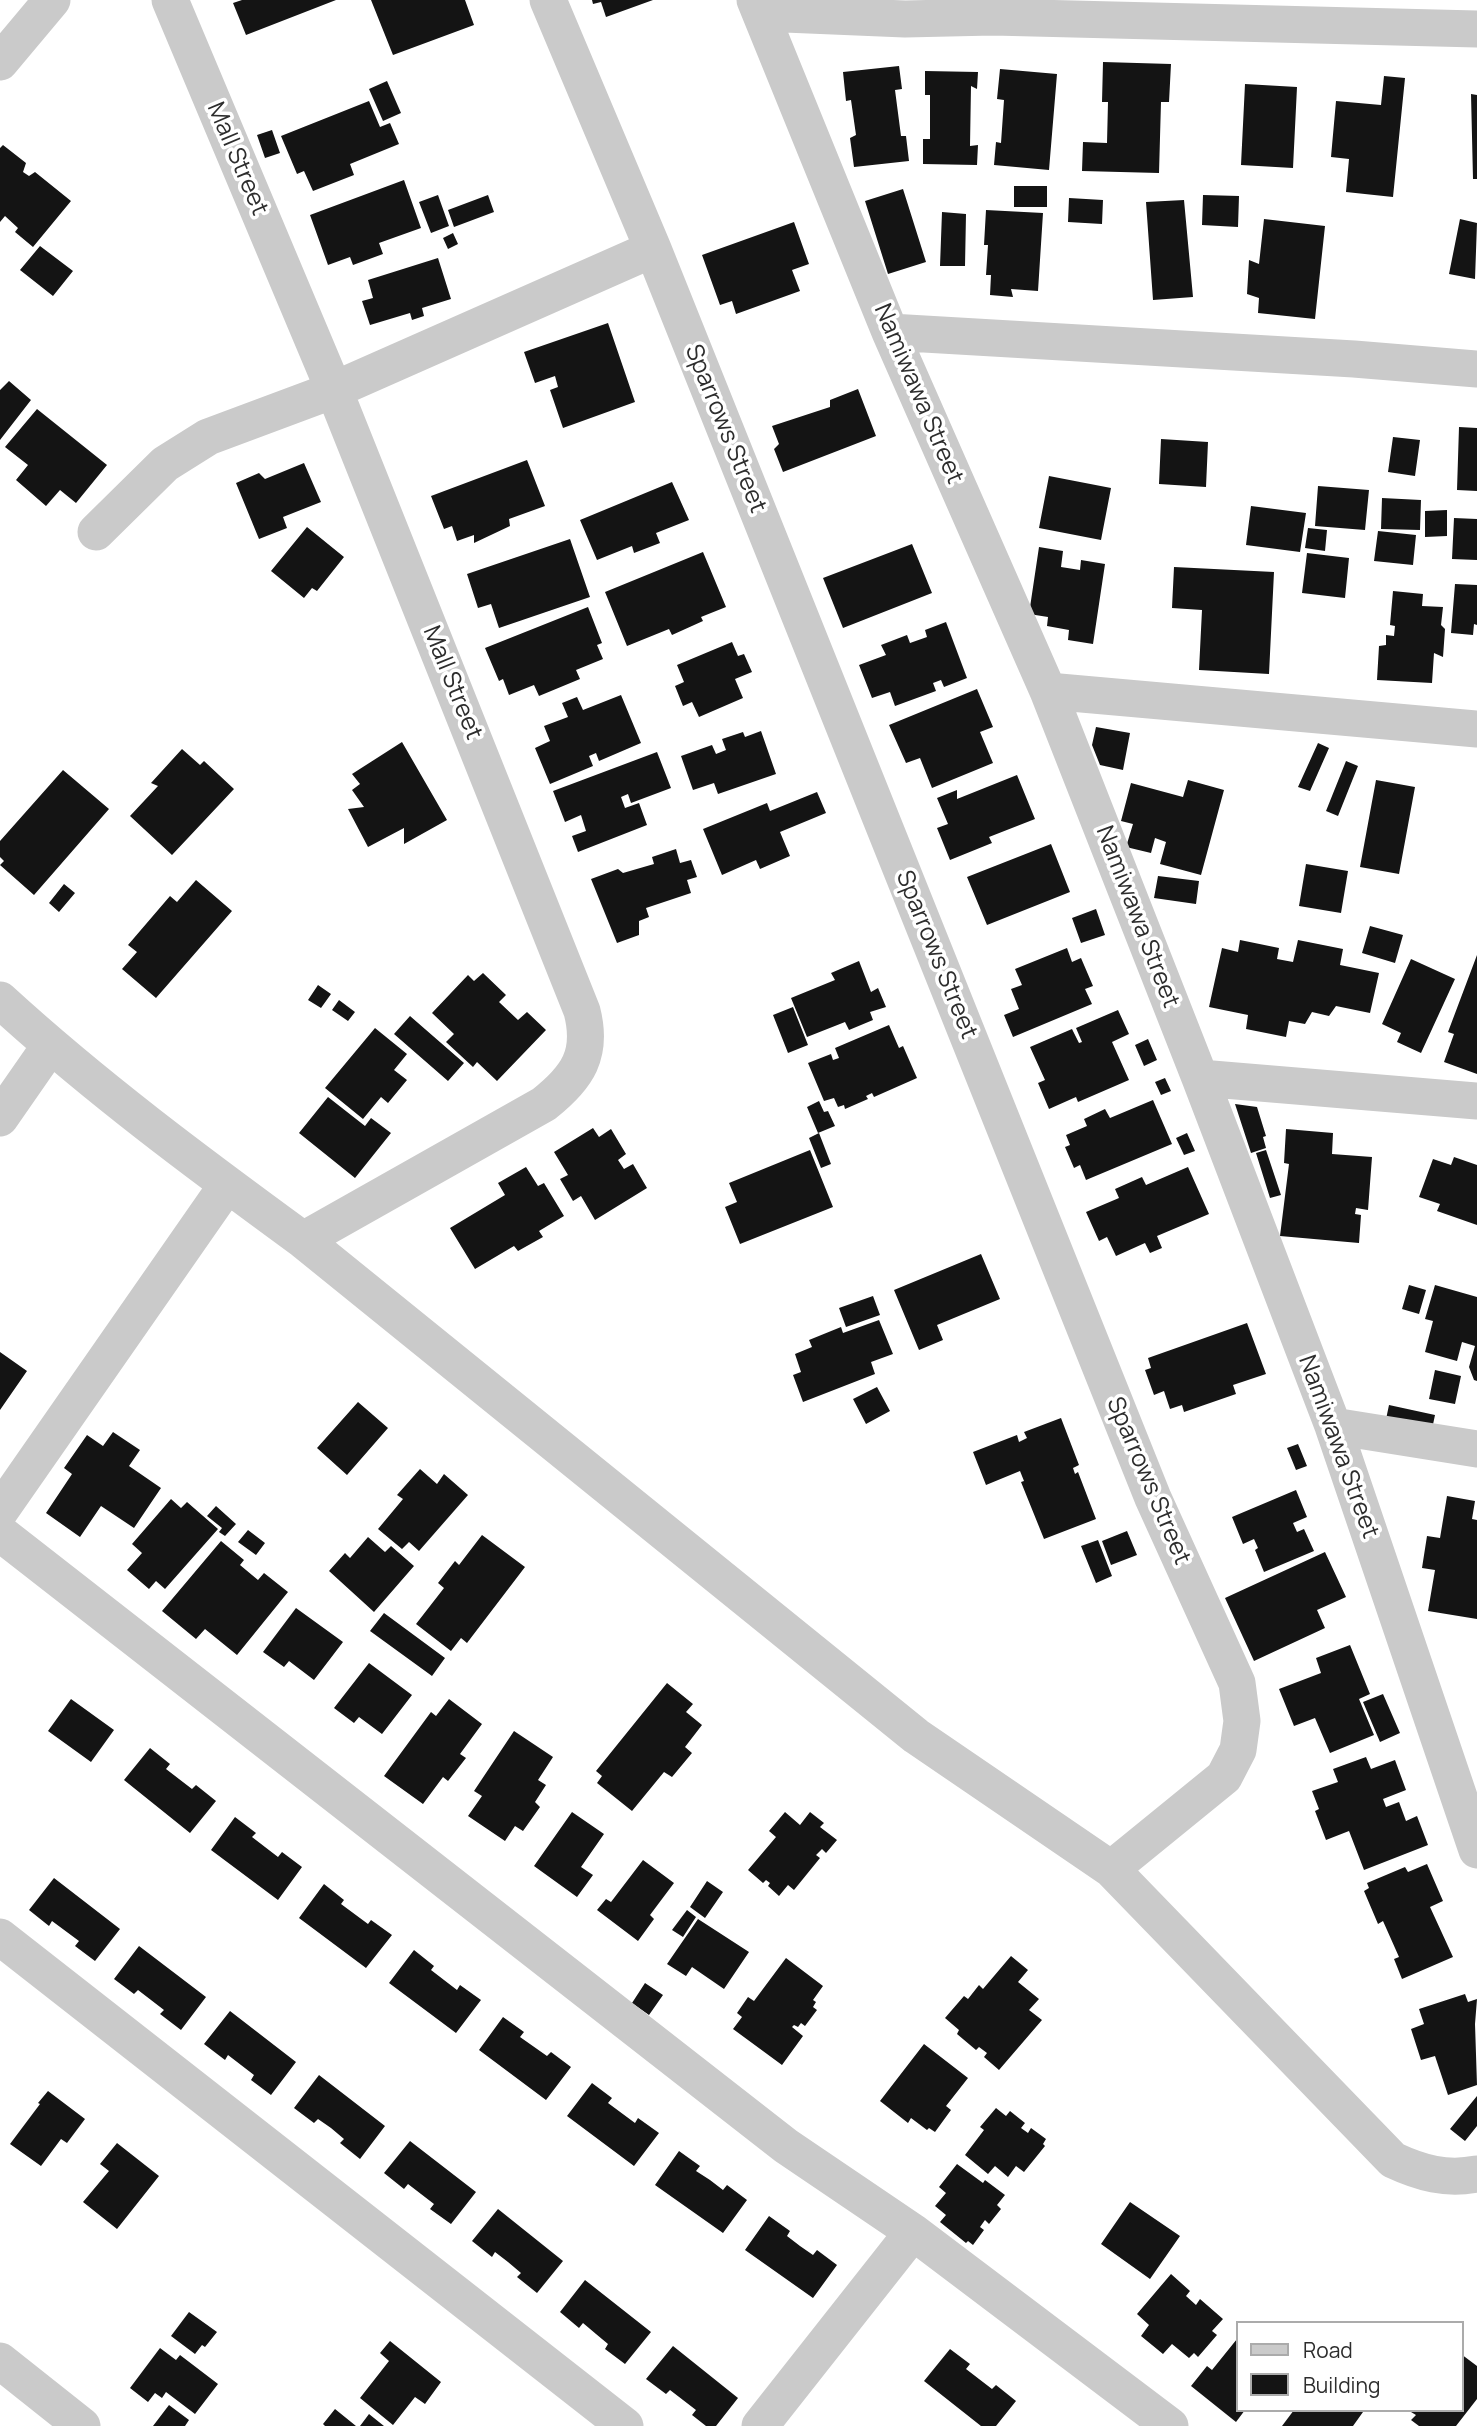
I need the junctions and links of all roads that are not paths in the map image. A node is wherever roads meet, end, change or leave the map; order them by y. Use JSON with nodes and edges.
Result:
{"nodes":[{"id":1,"x":52,"y":0,"type":"edge"},
{"id":2,"x":170,"y":0,"type":"edge"},
{"id":3,"x":548,"y":0,"type":"edge"},
{"id":4,"x":758,"y":6,"type":"edge"},
{"id":5,"x":1477,"y":29,"type":"edge"},
{"id":6,"x":0,"y":62,"type":"edge"},
{"id":7,"x":653,"y":249,"type":"junction"},
{"id":8,"x":890,"y":332,"type":"junction"},
{"id":9,"x":1477,"y":369,"type":"edge"},
{"id":10,"x":334,"y":390,"type":"junction"},
{"id":11,"x":96,"y":532,"type":"dead end"},
{"id":12,"x":1048,"y":691,"type":"junction"},
{"id":13,"x":1477,"y":729,"type":"edge"},
{"id":14,"x":0,"y":1000,"type":"edge"},
{"id":15,"x":50,"y":1046,"type":"junction"},
{"id":16,"x":1200,"y":1078,"type":"junction"},
{"id":17,"x":1477,"y":1101,"type":"edge"},
{"id":18,"x":0,"y":1118,"type":"edge"},
{"id":19,"x":227,"y":1185,"type":"junction"},
{"id":20,"x":303,"y":1240,"type":"junction"},
{"id":21,"x":1333,"y":1426,"type":"junction"},
{"id":22,"x":1477,"y":1449,"type":"edge"},
{"id":23,"x":0,"y":1511,"type":"edge"},
{"id":24,"x":0,"y":1533,"type":"edge"},
{"id":25,"x":1468,"y":1799,"type":"edge"},
{"id":26,"x":1477,"y":1850,"type":"edge"},
{"id":27,"x":1111,"y":1869,"type":"junction"},
{"id":28,"x":0,"y":1937,"type":"edge"},
{"id":29,"x":1477,"y":2174,"type":"edge"},
{"id":30,"x":913,"y":2232,"type":"junction"},
{"id":31,"x":0,"y":2361,"type":"edge"},
{"id":32,"x":82,"y":2426,"type":"edge"},
{"id":33,"x":625,"y":2426,"type":"edge"},
{"id":34,"x":760,"y":2426,"type":"edge"},
{"id":35,"x":1170,"y":2426,"type":"edge"}],
"edges":[{"from":1,"to":6,"type":"street"},
{"from":2,"to":10,"type":"street","name":"Mall Street"},
{"from":3,"to":7,"type":"street","name":"Sparrows Street"},
{"from":4,"to":5,"type":"street"},
{"from":4,"to":8,"type":"street","name":"Namiwawa Street"},
{"from":7,"to":10,"type":"street"},
{"from":7,"to":27,"type":"street","name":"Sparrows Street"},
{"from":8,"to":9,"type":"street"},
{"from":8,"to":12,"type":"street","name":"Namiwawa Street"},
{"from":10,"to":11,"type":"street"},
{"from":10,"to":20,"type":"street","name":"Mall Street"},
{"from":12,"to":13,"type":"street"},
{"from":12,"to":16,"type":"street","name":"Namiwawa Street"},
{"from":14,"to":15,"type":"street"},
{"from":15,"to":18,"type":"street"},
{"from":15,"to":19,"type":"street"},
{"from":16,"to":17,"type":"street"},
{"from":16,"to":21,"type":"street","name":"Namiwawa Street"},
{"from":19,"to":20,"type":"street"},
{"from":19,"to":23,"type":"street"},
{"from":20,"to":27,"type":"street"},
{"from":21,"to":22,"type":"street"},
{"from":21,"to":25,"type":"street","name":"Namiwawa Street"},
{"from":24,"to":30,"type":"street"},
{"from":25,"to":26,"type":"street","name":"Namiwawa Street"},
{"from":27,"to":29,"type":"street"},
{"from":28,"to":33,"type":"street"},
{"from":30,"to":34,"type":"street"},
{"from":30,"to":35,"type":"street"},
{"from":31,"to":32,"type":"street"}]}
